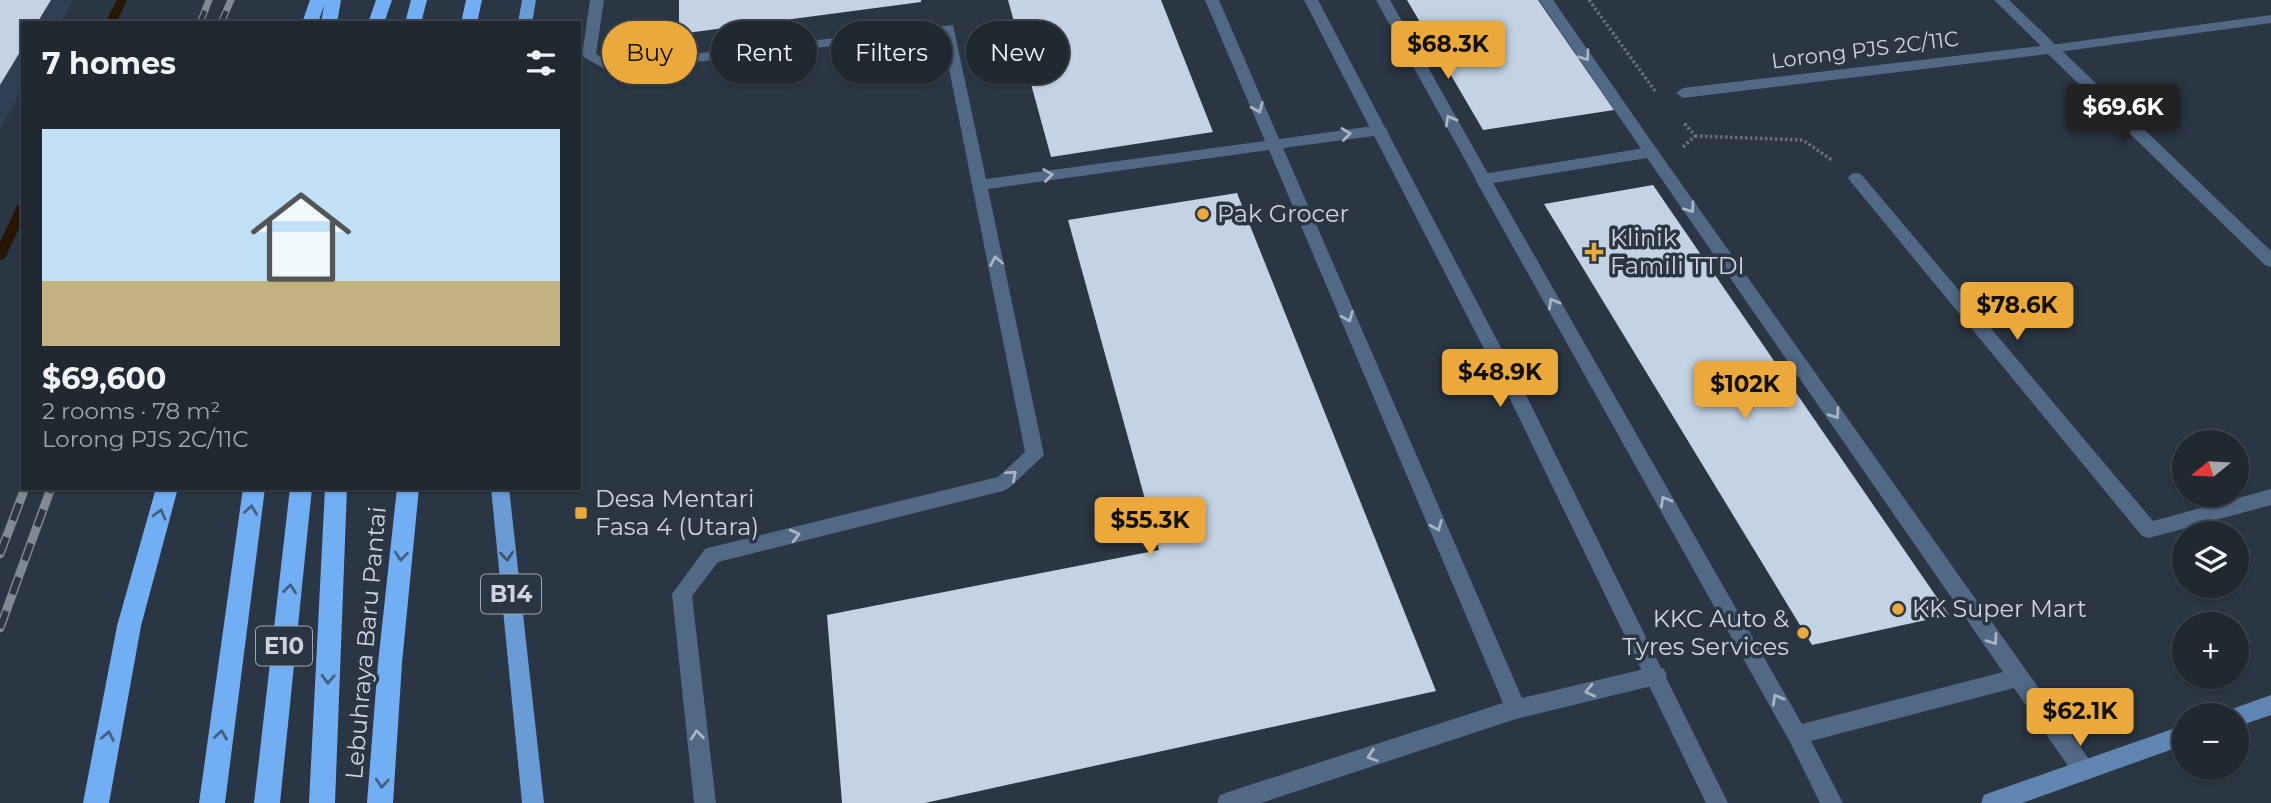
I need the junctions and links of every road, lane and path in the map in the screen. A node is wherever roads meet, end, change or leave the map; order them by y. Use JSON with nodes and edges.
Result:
{"nodes":[{"id":1,"x":318,"y":0,"type":"edge"},
{"id":2,"x":333,"y":0,"type":"edge"},
{"id":3,"x":384,"y":0,"type":"edge"},
{"id":4,"x":419,"y":0,"type":"edge"},
{"id":5,"x":474,"y":0,"type":"edge"},
{"id":6,"x":529,"y":0,"type":"edge"},
{"id":7,"x":597,"y":0,"type":"edge"},
{"id":8,"x":1212,"y":0,"type":"edge"},
{"id":9,"x":1311,"y":0,"type":"edge"},
{"id":10,"x":1383,"y":0,"type":"edge"},
{"id":11,"x":1546,"y":0,"type":"edge"},
{"id":12,"x":1588,"y":0,"type":"edge"},
{"id":13,"x":2001,"y":0,"type":"edge"},
{"id":14,"x":2271,"y":19,"type":"edge"},
{"id":15,"x":311,"y":21,"type":"edge"},
{"id":16,"x":329,"y":21,"type":"edge"},
{"id":17,"x":377,"y":21,"type":"edge"},
{"id":18,"x":414,"y":21,"type":"edge"},
{"id":19,"x":469,"y":21,"type":"edge"},
{"id":20,"x":525,"y":21,"type":"edge"},
{"id":21,"x":2051,"y":49,"type":"junction"},
{"id":22,"x":1684,"y":93,"type":"dead end"},
{"id":23,"x":1659,"y":96,"type":"dead end"},
{"id":24,"x":1677,"y":116,"type":"dead end"},
{"id":25,"x":1381,"y":130,"type":"junction"},
{"id":26,"x":1695,"y":136,"type":"junction"},
{"id":27,"x":1273,"y":143,"type":"junction"},
{"id":28,"x":1651,"y":152,"type":"junction"},
{"id":29,"x":1856,"y":178,"type":"joint"},
{"id":30,"x":1483,"y":179,"type":"junction"},
{"id":31,"x":981,"y":185,"type":"junction"},
{"id":32,"x":2271,"y":261,"type":"edge"},
{"id":33,"x":166,"y":490,"type":"edge"},
{"id":34,"x":254,"y":490,"type":"edge"},
{"id":35,"x":301,"y":490,"type":"edge"},
{"id":36,"x":336,"y":490,"type":"edge"},
{"id":37,"x":408,"y":490,"type":"edge"},
{"id":38,"x":500,"y":490,"type":"edge"},
{"id":39,"x":2271,"y":497,"type":"edge"},
{"id":40,"x":1657,"y":676,"type":"junction"},
{"id":41,"x":2019,"y":677,"type":"junction"},
{"id":42,"x":2271,"y":705,"type":"edge"},
{"id":43,"x":1516,"y":709,"type":"junction"},
{"id":44,"x":2249,"y":713,"type":"edge"},
{"id":45,"x":1797,"y":735,"type":"junction"},
{"id":46,"x":2172,"y":739,"type":"edge"},
{"id":47,"x":2083,"y":769,"type":"junction"},
{"id":48,"x":96,"y":803,"type":"edge"},
{"id":49,"x":212,"y":803,"type":"edge"},
{"id":50,"x":267,"y":803,"type":"edge"},
{"id":51,"x":322,"y":803,"type":"edge"},
{"id":52,"x":380,"y":803,"type":"edge"},
{"id":53,"x":533,"y":803,"type":"edge"},
{"id":54,"x":705,"y":803,"type":"edge"},
{"id":55,"x":1228,"y":803,"type":"edge"},
{"id":56,"x":1717,"y":803,"type":"edge"},
{"id":57,"x":1832,"y":803,"type":"edge"},
{"id":58,"x":1992,"y":803,"type":"edge"}],
"edges":[{"from":1,"to":15,"type":"highway"},
{"from":2,"to":16,"type":"highway"},
{"from":3,"to":17,"type":"highway"},
{"from":4,"to":18,"type":"highway"},
{"from":5,"to":19,"type":"highway"},
{"from":6,"to":20,"type":"main road"},
{"from":7,"to":31,"type":"street"},
{"from":8,"to":27,"type":"street","one_way":true},
{"from":9,"to":25,"type":"street"},
{"from":30,"to":10,"type":"street","one_way":true},
{"from":11,"to":28,"type":"street","one_way":true},
{"from":12,"to":23,"type":"path"},
{"from":13,"to":21,"type":"street"},
{"from":14,"to":21,"type":"street","name":"Lorong PJS 2C/11C"},
{"from":21,"to":22,"type":"street","name":"Lorong PJS 2C/11C"},
{"from":21,"to":32,"type":"street"},
{"from":24,"to":26,"type":"path"},
{"from":27,"to":25,"type":"street","one_way":true},
{"from":25,"to":40,"type":"street"},
{"from":26,"to":28,"type":"path"},
{"from":26,"to":29,"type":"path"},
{"from":31,"to":27,"type":"street","one_way":true},
{"from":27,"to":43,"type":"street","one_way":true},
{"from":28,"to":30,"type":"street"},
{"from":28,"to":41,"type":"street","one_way":true},
{"from":29,"to":39,"type":"street"},
{"from":45,"to":30,"type":"street","one_way":true},
{"from":54,"to":31,"type":"street","one_way":true},
{"from":48,"to":33,"type":"highway","one_way":true},
{"from":49,"to":34,"type":"highway","one_way":true},
{"from":50,"to":35,"type":"highway","number":"E10","one_way":true},
{"from":36,"to":51,"type":"highway","one_way":true},
{"from":37,"to":52,"type":"highway","name":"Lebuhraya Baru Pantai","one_way":true},
{"from":38,"to":53,"type":"main road","number":"B14","one_way":true},
{"from":40,"to":43,"type":"street","one_way":true},
{"from":40,"to":56,"type":"street"},
{"from":41,"to":45,"type":"street"},
{"from":41,"to":47,"type":"street"},
{"from":42,"to":44,"type":"main road"},
{"from":43,"to":55,"type":"street","one_way":true},
{"from":45,"to":57,"type":"street"},
{"from":46,"to":47,"type":"main road"},
{"from":47,"to":58,"type":"main road"}]}
